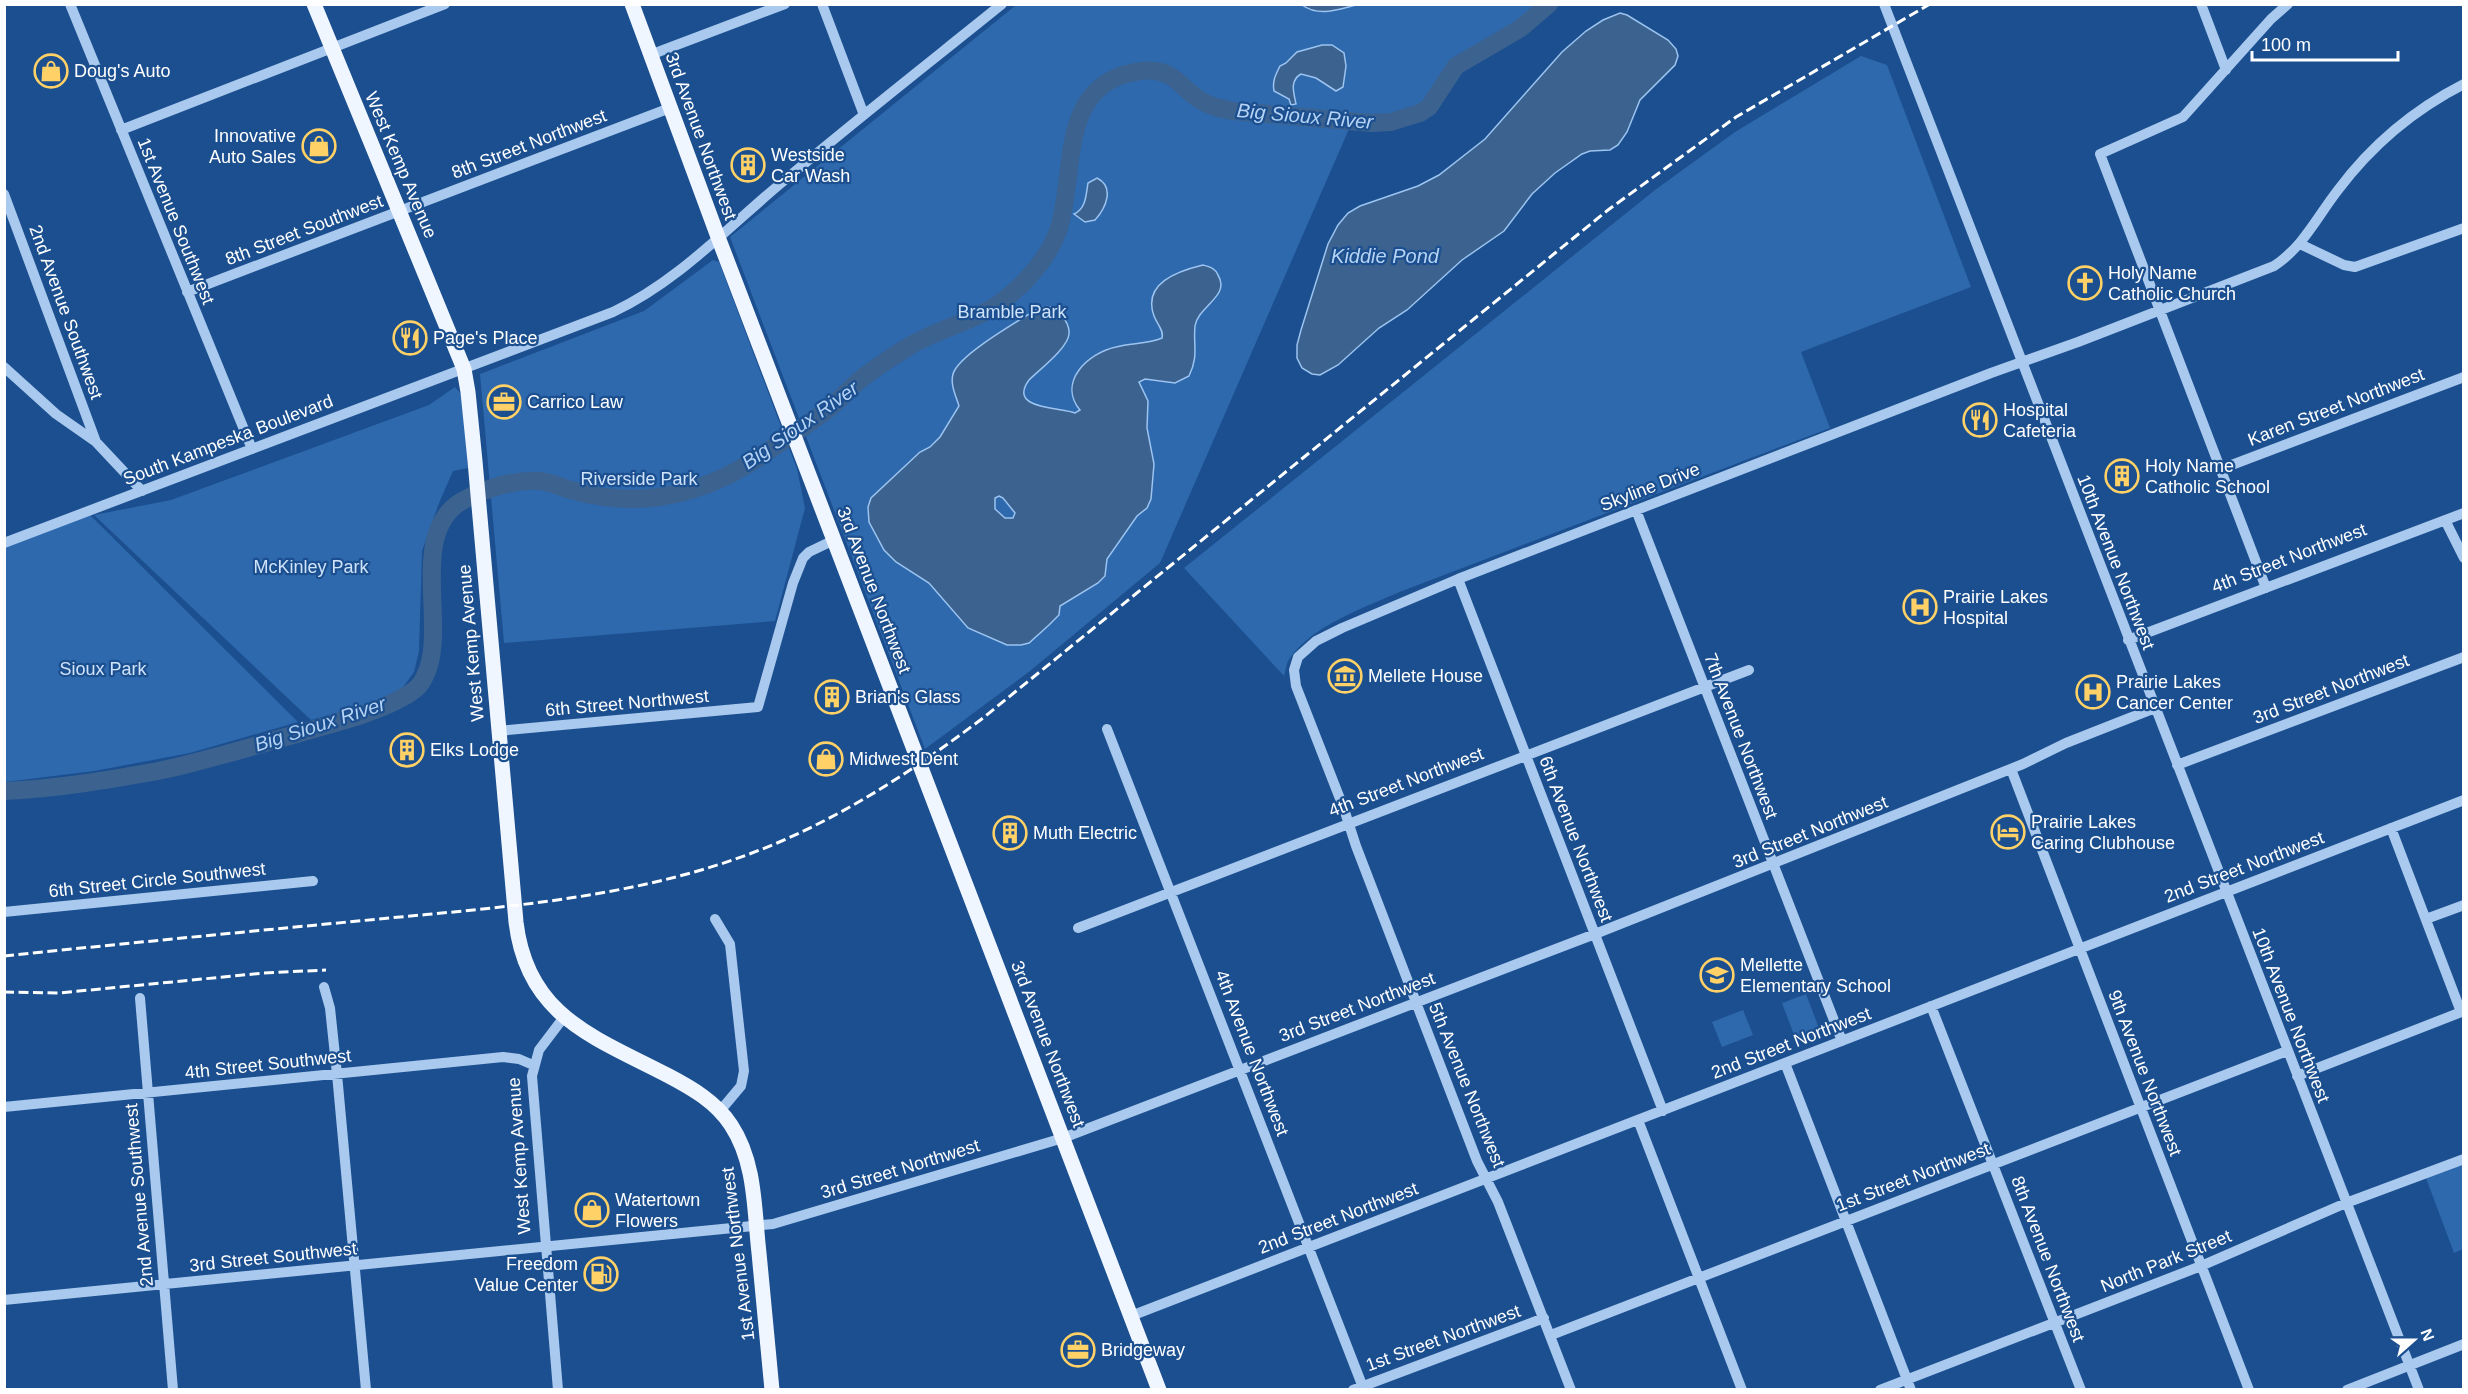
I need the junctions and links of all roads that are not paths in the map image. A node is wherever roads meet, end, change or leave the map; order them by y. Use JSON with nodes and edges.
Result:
{"nodes":[{"id":1,"x":70,"y":4,"type":"edge"},
{"id":2,"x":314,"y":4,"type":"edge"},
{"id":3,"x":445,"y":4,"type":"edge"},
{"id":4,"x":632,"y":4,"type":"edge"},
{"id":5,"x":785,"y":4,"type":"edge"},
{"id":6,"x":822,"y":4,"type":"edge"},
{"id":7,"x":1002,"y":4,"type":"edge"},
{"id":8,"x":1884,"y":4,"type":"edge"},
{"id":9,"x":2200,"y":4,"type":"edge"},
{"id":10,"x":2288,"y":4,"type":"edge"},
{"id":11,"x":332,"y":48,"type":"junction"},
{"id":12,"x":650,"y":55,"type":"junction"},
{"id":13,"x":2226,"y":70,"type":"junction"},
{"id":14,"x":2463,"y":84,"type":"edge"},
{"id":15,"x":670,"y":108,"type":"junction"},
{"id":16,"x":864,"y":115,"type":"junction"},
{"id":17,"x":121,"y":130,"type":"junction"},
{"id":18,"x":4,"y":194,"type":"edge"},
{"id":19,"x":399,"y":211,"type":"junction"},
{"id":20,"x":2463,"y":228,"type":"edge"},
{"id":21,"x":717,"y":237,"type":"junction"},
{"id":22,"x":2300,"y":244,"type":"junction"},
{"id":23,"x":188,"y":292,"type":"junction"},
{"id":24,"x":2160,"y":311,"type":"junction"},
{"id":25,"x":2021,"y":362,"type":"junction"},
{"id":26,"x":4,"y":367,"type":"edge"},
{"id":27,"x":464,"y":369,"type":"junction"},
{"id":28,"x":2463,"y":376,"type":"edge"},
{"id":29,"x":96,"y":442,"type":"junction"},
{"id":30,"x":252,"y":449,"type":"junction"},
{"id":31,"x":2221,"y":469,"type":"junction"},
{"id":32,"x":142,"y":491,"type":"junction"},
{"id":33,"x":1636,"y":510,"type":"junction"},
{"id":34,"x":2463,"y":513,"type":"edge"},
{"id":35,"x":2445,"y":520,"type":"junction"},
{"id":36,"x":834,"y":540,"type":"junction"},
{"id":37,"x":4,"y":543,"type":"edge"},
{"id":38,"x":2463,"y":558,"type":"edge"},
{"id":39,"x":1458,"y":579,"type":"junction"},
{"id":40,"x":2266,"y":588,"type":"junction"},
{"id":41,"x":2128,"y":640,"type":"junction"},
{"id":42,"x":1298,"y":657,"type":"joint"},
{"id":43,"x":2463,"y":657,"type":"edge"},
{"id":44,"x":1749,"y":670,"type":"dead end"},
{"id":45,"x":1704,"y":688,"type":"junction"},
{"id":46,"x":2155,"y":708,"type":"junction"},
{"id":47,"x":1107,"y":729,"type":"dead end"},
{"id":48,"x":498,"y":731,"type":"junction"},
{"id":49,"x":1527,"y":756,"type":"junction"},
{"id":50,"x":2177,"y":765,"type":"junction"},
{"id":51,"x":2011,"y":769,"type":"junction"},
{"id":52,"x":2463,"y":800,"type":"edge"},
{"id":53,"x":1350,"y":825,"type":"junction"},
{"id":54,"x":2391,"y":828,"type":"junction"},
{"id":55,"x":1773,"y":864,"type":"junction"},
{"id":56,"x":313,"y":882,"type":"dead end"},
{"id":57,"x":2226,"y":892,"type":"junction"},
{"id":58,"x":1172,"y":893,"type":"junction"},
{"id":59,"x":2463,"y":905,"type":"edge"},
{"id":60,"x":4,"y":912,"type":"edge"},
{"id":61,"x":715,"y":919,"type":"dead end"},
{"id":62,"x":2426,"y":919,"type":"junction"},
{"id":63,"x":1078,"y":928,"type":"dead end"},
{"id":64,"x":1595,"y":934,"type":"junction"},
{"id":65,"x":2080,"y":949,"type":"junction"},
{"id":66,"x":324,"y":987,"type":"dead end"},
{"id":67,"x":140,"y":998,"type":"dead end"},
{"id":68,"x":1416,"y":1002,"type":"junction"},
{"id":69,"x":1931,"y":1006,"type":"junction"},
{"id":70,"x":2462,"y":1012,"type":"edge"},
{"id":71,"x":564,"y":1017,"type":"junction"},
{"id":72,"x":1842,"y":1041,"type":"junction"},
{"id":73,"x":2287,"y":1051,"type":"junction"},
{"id":74,"x":1785,"y":1063,"type":"junction"},
{"id":75,"x":533,"y":1065,"type":"junction"},
{"id":76,"x":1241,"y":1069,"type":"junction"},
{"id":77,"x":337,"y":1074,"type":"junction"},
{"id":78,"x":2297,"y":1076,"type":"junction"},
{"id":79,"x":147,"y":1093,"type":"junction"},
{"id":80,"x":4,"y":1107,"type":"edge"},
{"id":81,"x":2141,"y":1107,"type":"junction"},
{"id":82,"x":1663,"y":1110,"type":"junction"},
{"id":83,"x":720,"y":1111,"type":"junction"},
{"id":84,"x":1638,"y":1120,"type":"junction"},
{"id":85,"x":1062,"y":1138,"type":"junction"},
{"id":86,"x":2463,"y":1160,"type":"edge"},
{"id":87,"x":1993,"y":1164,"type":"junction"},
{"id":88,"x":1486,"y":1178,"type":"junction"},
{"id":89,"x":2346,"y":1203,"type":"junction"},
{"id":90,"x":1846,"y":1221,"type":"junction"},
{"id":91,"x":756,"y":1227,"type":"junction"},
{"id":92,"x":545,"y":1246,"type":"junction"},
{"id":93,"x":1309,"y":1248,"type":"junction"},
{"id":94,"x":354,"y":1265,"type":"junction"},
{"id":95,"x":2201,"y":1266,"type":"junction"},
{"id":96,"x":1699,"y":1277,"type":"junction"},
{"id":97,"x":163,"y":1284,"type":"junction"},
{"id":98,"x":4,"y":1300,"type":"edge"},
{"id":99,"x":1131,"y":1316,"type":"junction"},
{"id":100,"x":1544,"y":1318,"type":"junction"},
{"id":101,"x":2055,"y":1322,"type":"junction"},
{"id":102,"x":1551,"y":1335,"type":"junction"},
{"id":103,"x":2463,"y":1344,"type":"edge"},
{"id":104,"x":2410,"y":1365,"type":"junction"},
{"id":105,"x":1909,"y":1384,"type":"edge"},
{"id":106,"x":1360,"y":1388,"type":"edge"},
{"id":107,"x":173,"y":1389,"type":"edge"},
{"id":108,"x":366,"y":1389,"type":"edge"},
{"id":109,"x":558,"y":1389,"type":"edge"},
{"id":110,"x":772,"y":1389,"type":"edge"},
{"id":111,"x":1159,"y":1389,"type":"edge"},
{"id":112,"x":1571,"y":1389,"type":"edge"},
{"id":113,"x":1742,"y":1389,"type":"edge"},
{"id":114,"x":1880,"y":1389,"type":"edge"},
{"id":115,"x":2081,"y":1389,"type":"edge"},
{"id":116,"x":2249,"y":1389,"type":"edge"},
{"id":117,"x":2347,"y":1389,"type":"edge"},
{"id":118,"x":2419,"y":1389,"type":"edge"}],
"edges":[{"from":1,"to":17,"type":"street","name":"1st Avenue Southwest"},
{"from":2,"to":11,"type":"main road","name":"West Kemp Avenue"},
{"from":3,"to":11,"type":"street"},
{"from":4,"to":12,"type":"main road","name":"3rd Avenue Northwest"},
{"from":5,"to":12,"type":"street"},
{"from":6,"to":16,"type":"street"},
{"from":7,"to":16,"type":"street","name":"South Kampeska Boulevard"},
{"from":8,"to":25,"type":"street","name":"10th Avenue Northwest"},
{"from":9,"to":13,"type":"street"},
{"from":10,"to":13,"type":"street"},
{"from":11,"to":17,"type":"street"},
{"from":11,"to":19,"type":"main road","name":"West Kemp Avenue"},
{"from":12,"to":15,"type":"main road","name":"3rd Avenue Northwest"},
{"from":13,"to":24,"type":"street"},
{"from":14,"to":22,"type":"street","name":"Skyline Drive"},
{"from":15,"to":19,"type":"street","name":"8th Street Northwest"},
{"from":15,"to":21,"type":"main road","name":"3rd Avenue Northwest"},
{"from":16,"to":21,"type":"street","name":"South Kampeska Boulevard"},
{"from":17,"to":23,"type":"street","name":"1st Avenue Southwest"},
{"from":18,"to":29,"type":"street","name":"2nd Avenue Southwest"},
{"from":19,"to":23,"type":"street","name":"8th Street Southwest"},
{"from":19,"to":27,"type":"main road","name":"West Kemp Avenue"},
{"from":20,"to":22,"type":"street"},
{"from":21,"to":27,"type":"street","name":"South Kampeska Boulevard"},
{"from":21,"to":36,"type":"main road","name":"3rd Avenue Northwest"},
{"from":22,"to":24,"type":"street","name":"Skyline Drive"},
{"from":23,"to":30,"type":"street","name":"1st Avenue Southwest"},
{"from":24,"to":25,"type":"street","name":"Skyline Drive"},
{"from":24,"to":31,"type":"street"},
{"from":25,"to":33,"type":"street","name":"Skyline Drive"},
{"from":25,"to":41,"type":"street","name":"10th Avenue Northwest"},
{"from":26,"to":29,"type":"street"},
{"from":27,"to":30,"type":"street","name":"South Kampeska Boulevard"},
{"from":27,"to":48,"type":"main road","name":"West Kemp Avenue"},
{"from":28,"to":31,"type":"street","name":"Karen Street Northwest"},
{"from":29,"to":32,"type":"street"},
{"from":30,"to":32,"type":"street","name":"South Kampeska Boulevard"},
{"from":31,"to":40,"type":"street"},
{"from":32,"to":37,"type":"street","name":"South Kampeska Boulevard"},
{"from":33,"to":39,"type":"street","name":"Skyline Drive"},
{"from":33,"to":45,"type":"street","name":"7th Avenue Northwest"},
{"from":34,"to":35,"type":"street","name":"4th Street Northwest"},
{"from":35,"to":38,"type":"street"},
{"from":35,"to":40,"type":"street","name":"4th Street Northwest"},
{"from":36,"to":48,"type":"street","name":"6th Street Northwest"},
{"from":36,"to":85,"type":"main road","name":"3rd Avenue Northwest"},
{"from":39,"to":42,"type":"street","name":"Skyline Drive"},
{"from":39,"to":49,"type":"street","name":"6th Avenue Northwest"},
{"from":40,"to":41,"type":"street","name":"4th Street Northwest"},
{"from":41,"to":46,"type":"street","name":"10th Avenue Northwest"},
{"from":42,"to":53,"type":"street","name":"5th Avenue Northwest"},
{"from":43,"to":50,"type":"street","name":"3rd Street Northwest"},
{"from":44,"to":45,"type":"street","name":"4th Street Northwest"},
{"from":45,"to":49,"type":"street","name":"4th Street Northwest"},
{"from":45,"to":55,"type":"street","name":"7th Avenue Northwest"},
{"from":46,"to":50,"type":"street","name":"10th Avenue Northwest"},
{"from":46,"to":51,"type":"street","name":"3rd Street Northwest"},
{"from":47,"to":58,"type":"street","name":"4th Avenue Northwest"},
{"from":48,"to":71,"type":"main road","name":"West Kemp Avenue"},
{"from":49,"to":53,"type":"street","name":"4th Street Northwest"},
{"from":49,"to":64,"type":"street","name":"6th Avenue Northwest"},
{"from":50,"to":57,"type":"street","name":"10th Avenue Northwest"},
{"from":51,"to":55,"type":"street","name":"3rd Street Northwest"},
{"from":51,"to":65,"type":"street","name":"9th Avenue Northwest"},
{"from":52,"to":54,"type":"street","name":"2nd Street Northwest"},
{"from":53,"to":58,"type":"street","name":"4th Street Northwest"},
{"from":53,"to":68,"type":"street","name":"5th Avenue Northwest"},
{"from":54,"to":57,"type":"street","name":"2nd Street Northwest"},
{"from":54,"to":62,"type":"street"},
{"from":55,"to":64,"type":"street","name":"3rd Street Northwest"},
{"from":55,"to":72,"type":"street","name":"7th Avenue Northwest"},
{"from":56,"to":60,"type":"street","name":"6th Street Circle Southwest"},
{"from":57,"to":65,"type":"street","name":"2nd Street Northwest"},
{"from":57,"to":73,"type":"street","name":"10th Avenue Northwest"},
{"from":58,"to":63,"type":"street","name":"4th Street Northwest"},
{"from":58,"to":76,"type":"street","name":"4th Avenue Northwest"},
{"from":59,"to":62,"type":"street"},
{"from":61,"to":83,"type":"street"},
{"from":62,"to":70,"type":"street"},
{"from":64,"to":68,"type":"street","name":"3rd Street Northwest"},
{"from":64,"to":82,"type":"street","name":"6th Avenue Northwest"},
{"from":65,"to":69,"type":"street","name":"2nd Street Northwest"},
{"from":65,"to":81,"type":"street","name":"9th Avenue Northwest"},
{"from":66,"to":77,"type":"street"},
{"from":67,"to":79,"type":"street","name":"2nd Avenue Southwest"},
{"from":68,"to":76,"type":"street","name":"3rd Street Northwest"},
{"from":68,"to":88,"type":"street","name":"5th Avenue Northwest"},
{"from":69,"to":72,"type":"street","name":"2nd Street Northwest"},
{"from":69,"to":87,"type":"street","name":"8th Avenue Northwest"},
{"from":70,"to":78,"type":"street"},
{"from":71,"to":75,"type":"street","name":"West Kemp Avenue"},
{"from":71,"to":83,"type":"main road"},
{"from":72,"to":74,"type":"street","name":"2nd Street Northwest"},
{"from":73,"to":78,"type":"street","name":"10th Avenue Northwest"},
{"from":73,"to":81,"type":"street","name":"1st Street Northwest"},
{"from":74,"to":82,"type":"street","name":"2nd Street Northwest"},
{"from":74,"to":90,"type":"street"},
{"from":75,"to":77,"type":"street","name":"4th Street Southwest"},
{"from":75,"to":92,"type":"street","name":"West Kemp Avenue"},
{"from":76,"to":85,"type":"street","name":"3rd Street Northwest"},
{"from":76,"to":93,"type":"street","name":"4th Avenue Northwest"},
{"from":77,"to":79,"type":"street","name":"4th Street Southwest"},
{"from":77,"to":94,"type":"street"},
{"from":78,"to":89,"type":"street","name":"10th Avenue Northwest"},
{"from":79,"to":80,"type":"street","name":"4th Street Southwest"},
{"from":79,"to":97,"type":"street","name":"2nd Avenue Southwest"},
{"from":81,"to":87,"type":"street","name":"1st Street Northwest"},
{"from":81,"to":95,"type":"street","name":"9th Avenue Northwest"},
{"from":82,"to":84,"type":"street","name":"2nd Street Northwest"},
{"from":83,"to":91,"type":"main road","name":"1st Avenue Northwest"},
{"from":84,"to":88,"type":"street","name":"2nd Street Northwest"},
{"from":84,"to":96,"type":"street"},
{"from":85,"to":91,"type":"street","name":"3rd Street Northwest"},
{"from":85,"to":99,"type":"main road","name":"3rd Avenue Northwest"},
{"from":86,"to":89,"type":"street","name":"North Park Street"},
{"from":87,"to":90,"type":"street","name":"1st Street Northwest"},
{"from":87,"to":101,"type":"street","name":"8th Avenue Northwest"},
{"from":88,"to":93,"type":"street","name":"2nd Street Northwest"},
{"from":88,"to":100,"type":"street","name":"5th Avenue Northwest"},
{"from":89,"to":95,"type":"street","name":"North Park Street"},
{"from":89,"to":104,"type":"street","name":"10th Avenue Northwest"},
{"from":90,"to":96,"type":"street","name":"1st Street Northwest"},
{"from":90,"to":105,"type":"street"},
{"from":91,"to":92,"type":"street","name":"3rd Street Northwest"},
{"from":91,"to":110,"type":"main road","name":"1st Avenue Northwest"},
{"from":92,"to":94,"type":"street","name":"3rd Street Southwest"},
{"from":92,"to":109,"type":"street","name":"West Kemp Avenue"},
{"from":93,"to":99,"type":"street","name":"2nd Street Northwest"},
{"from":93,"to":106,"type":"street","name":"4th Avenue Northwest"},
{"from":94,"to":97,"type":"street","name":"3rd Street Southwest"},
{"from":94,"to":108,"type":"street"},
{"from":95,"to":101,"type":"street","name":"North Park Street"},
{"from":95,"to":116,"type":"street","name":"9th Avenue Northwest"},
{"from":96,"to":102,"type":"street","name":"1st Street Northwest"},
{"from":96,"to":113,"type":"street"},
{"from":97,"to":98,"type":"street","name":"3rd Street Southwest"},
{"from":97,"to":107,"type":"street","name":"2nd Avenue Southwest"},
{"from":99,"to":111,"type":"main road","name":"3rd Avenue Northwest"},
{"from":100,"to":102,"type":"street","name":"5th Avenue Northwest"},
{"from":100,"to":106,"type":"street","name":"1st Street Northwest"},
{"from":101,"to":105,"type":"street","name":"North Park Street"},
{"from":101,"to":115,"type":"street","name":"8th Avenue Northwest"},
{"from":102,"to":112,"type":"street","name":"5th Avenue Northwest"},
{"from":103,"to":104,"type":"street"},
{"from":104,"to":117,"type":"street"},
{"from":104,"to":118,"type":"street","name":"10th Avenue Northwest"},
{"from":105,"to":114,"type":"street","name":"North Park Street"}]}
